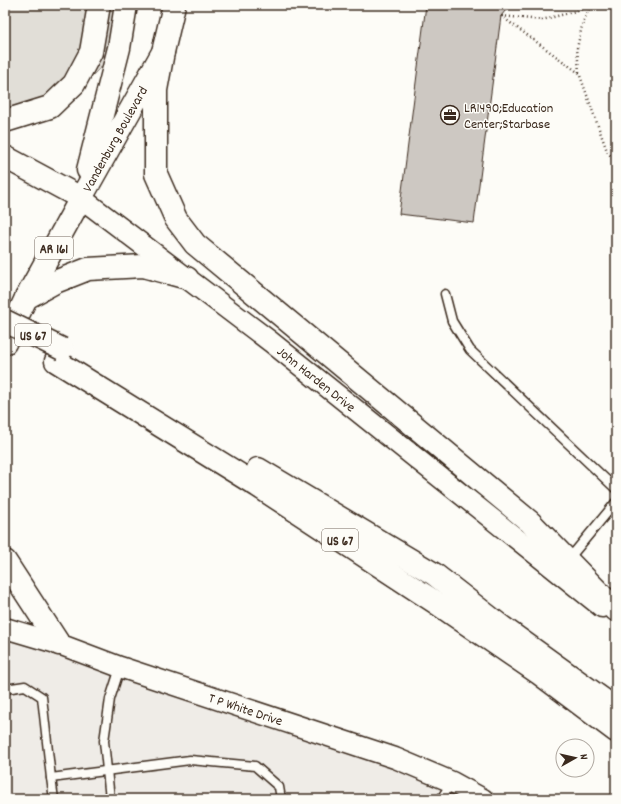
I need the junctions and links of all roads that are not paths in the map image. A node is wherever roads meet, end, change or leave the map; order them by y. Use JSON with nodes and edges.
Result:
{"nodes":[{"id":1,"x":99,"y":5,"type":"edge"},
{"id":2,"x":126,"y":5,"type":"edge"},
{"id":3,"x":174,"y":5,"type":"edge"},
{"id":4,"x":163,"y":52,"type":"junction"},
{"id":5,"x":5,"y":121,"type":"edge"},
{"id":6,"x":5,"y":157,"type":"edge"},
{"id":7,"x":81,"y":198,"type":"junction"},
{"id":8,"x":187,"y":278,"type":"junction"},
{"id":9,"x":445,"y":294,"type":"dead end"},
{"id":10,"x":26,"y":298,"type":"junction"},
{"id":11,"x":5,"y":321,"type":"edge"},
{"id":12,"x":5,"y":336,"type":"edge"},
{"id":13,"x":5,"y":343,"type":"edge"},
{"id":14,"x":59,"y":355,"type":"junction"},
{"id":15,"x":616,"y":489,"type":"edge"},
{"id":16,"x":616,"y":502,"type":"edge"},
{"id":17,"x":567,"y":560,"type":"junction"},
{"id":18,"x":5,"y":561,"type":"edge"},
{"id":19,"x":616,"y":610,"type":"edge"},
{"id":20,"x":616,"y":618,"type":"edge"},
{"id":21,"x":5,"y":628,"type":"edge"},
{"id":22,"x":59,"y":644,"type":"junction"},
{"id":23,"x":120,"y":667,"type":"junction"},
{"id":24,"x":5,"y":689,"type":"edge"},
{"id":25,"x":616,"y":709,"type":"edge"},
{"id":26,"x":616,"y":731,"type":"edge"},
{"id":27,"x":107,"y":771,"type":"junction"},
{"id":28,"x":51,"y":778,"type":"junction"},
{"id":29,"x":452,"y":782,"type":"junction"},
{"id":30,"x":54,"y":799,"type":"edge"},
{"id":31,"x":110,"y":799,"type":"edge"},
{"id":32,"x":281,"y":799,"type":"edge"},
{"id":33,"x":441,"y":799,"type":"edge"},
{"id":34,"x":483,"y":799,"type":"edge"}],
"edges":[{"from":1,"to":5,"type":"main road"},
{"from":2,"to":7,"type":"main road","name":"Vandenburg Boulevard"},
{"from":3,"to":4,"type":"main road","name":"Vandenburg Boulevard"},
{"from":4,"to":7,"type":"main road","name":"Vandenburg Boulevard"},
{"from":4,"to":17,"type":"main road"},
{"from":6,"to":7,"type":"main road","name":"John Harden Drive"},
{"from":7,"to":8,"type":"street","name":"John Harden Drive"},
{"from":7,"to":10,"type":"main road","number":"AR 161"},
{"from":8,"to":10,"type":"main road"},
{"from":8,"to":20,"type":"street","name":"John Harden Drive"},
{"from":9,"to":15,"type":"lane"},
{"from":10,"to":13,"type":"main road","number":"AR 161"},
{"from":11,"to":14,"type":"main road","number":"US 67","bridge":true},
{"from":12,"to":14,"type":"main road","number":"US 67"},
{"from":14,"to":25,"type":"main road","number":"US 67"},
{"from":14,"to":26,"type":"main road","number":"US 67"},
{"from":16,"to":17,"type":"lane"},
{"from":17,"to":19,"type":"main road"},
{"from":18,"to":22,"type":"main road"},
{"from":21,"to":22,"type":"street","name":"T P White Drive"},
{"from":22,"to":23,"type":"street","name":"T P White Drive"},
{"from":23,"to":27,"type":"lane"},
{"from":23,"to":29,"type":"street","name":"T P White Drive"},
{"from":24,"to":28,"type":"lane"},
{"from":27,"to":28,"type":"lane"},
{"from":27,"to":31,"type":"lane"},
{"from":27,"to":32,"type":"lane"},
{"from":28,"to":30,"type":"lane"},
{"from":29,"to":33,"type":"lane"},
{"from":29,"to":34,"type":"street","name":"T P White Drive"}]}
